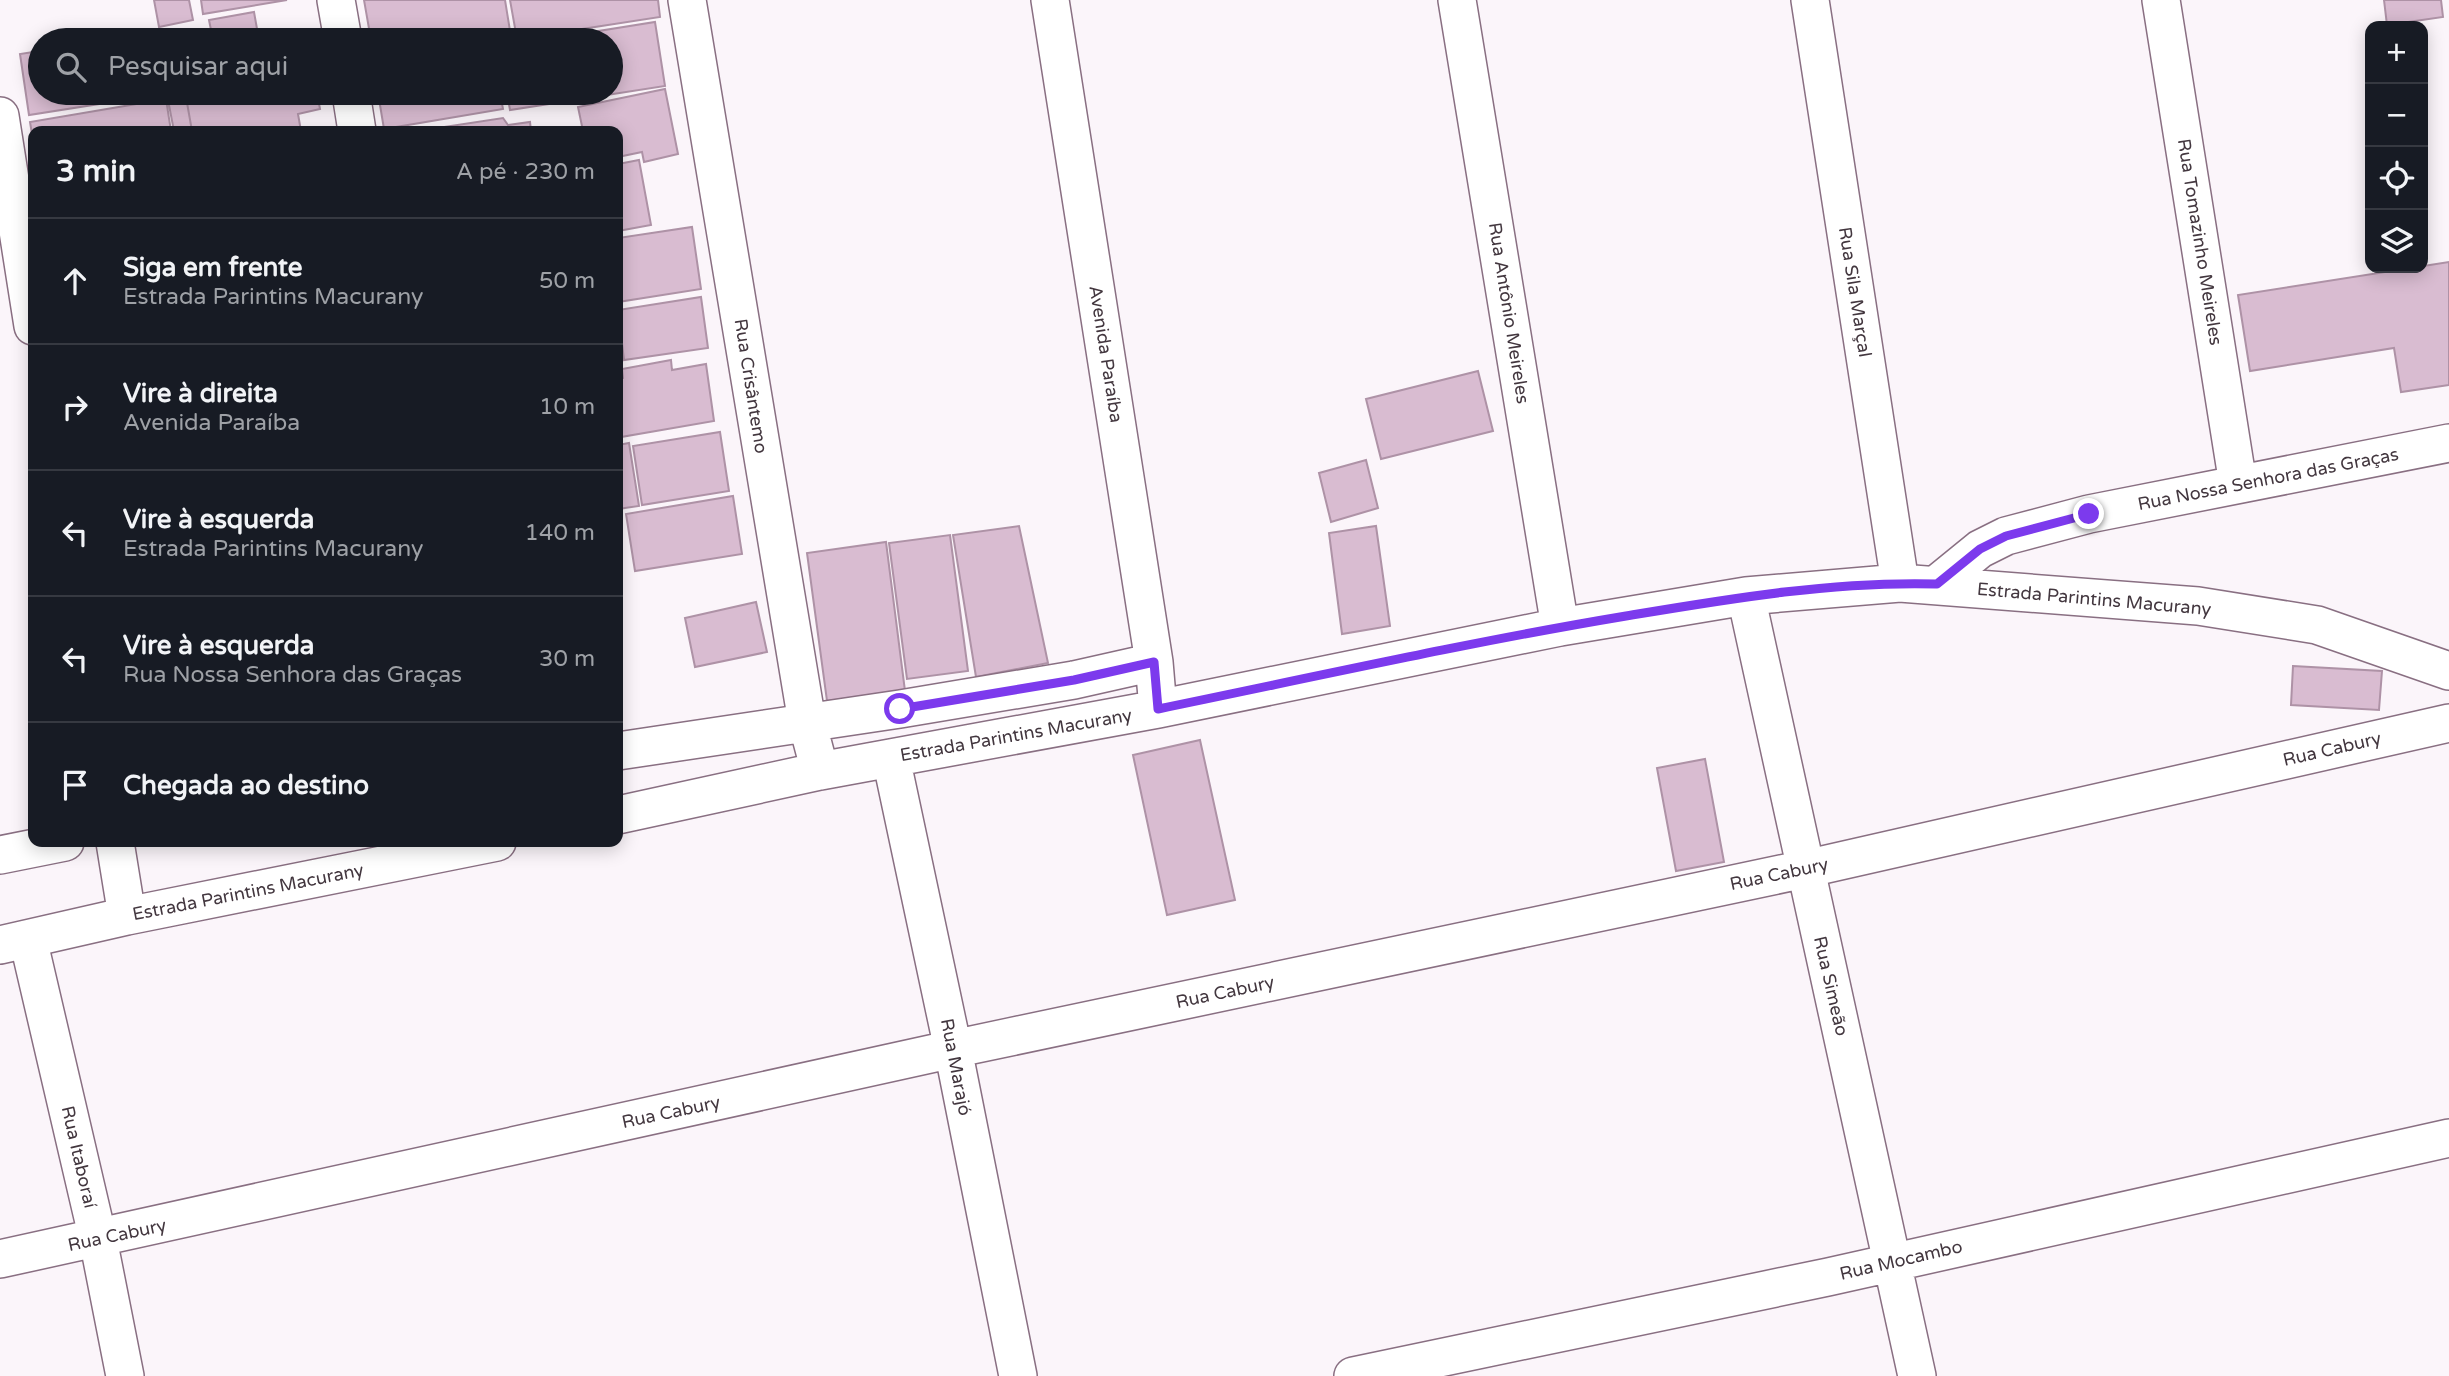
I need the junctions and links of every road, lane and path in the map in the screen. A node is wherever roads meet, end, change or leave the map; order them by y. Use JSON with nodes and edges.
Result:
{"nodes":[{"id":1,"x":336,"y":0,"type":"edge"},
{"id":2,"x":687,"y":0,"type":"edge"},
{"id":3,"x":1051,"y":0,"type":"edge"},
{"id":4,"x":1457,"y":0,"type":"edge"},
{"id":5,"x":1810,"y":0,"type":"edge"},
{"id":6,"x":2161,"y":0,"type":"edge"},
{"id":7,"x":341,"y":28,"type":"edge"},
{"id":8,"x":353,"y":105,"type":"edge"},
{"id":9,"x":0,"y":116,"type":"edge"},
{"id":10,"x":356,"y":126,"type":"edge"},
{"id":11,"x":28,"y":294,"type":"edge"},
{"id":12,"x":2449,"y":443,"type":"edge"},
{"id":13,"x":2238,"y":484,"type":"junction"},
{"id":14,"x":1900,"y":583,"type":"junction"},
{"id":15,"x":1937,"y":584,"type":"junction"},
{"id":16,"x":1746,"y":596,"type":"junction"},
{"id":17,"x":1560,"y":627,"type":"junction"},
{"id":18,"x":1154,"y":662,"type":"junction"},
{"id":19,"x":2449,"y":671,"type":"edge"},
{"id":20,"x":1158,"y":709,"type":"junction"},
{"id":21,"x":807,"y":722,"type":"junction"},
{"id":22,"x":2449,"y":723,"type":"edge"},
{"id":23,"x":623,"y":750,"type":"edge"},
{"id":24,"x":891,"y":758,"type":"junction"},
{"id":25,"x":820,"y":771,"type":"junction"},
{"id":26,"x":623,"y":814,"type":"edge"},
{"id":27,"x":40,"y":847,"type":"edge"},
{"id":28,"x":116,"y":847,"type":"edge"},
{"id":29,"x":460,"y":847,"type":"edge"},
{"id":30,"x":0,"y":855,"type":"edge"},
{"id":31,"x":1805,"y":869,"type":"junction"},
{"id":32,"x":127,"y":916,"type":"junction"},
{"id":33,"x":14,"y":942,"type":"edge"},
{"id":34,"x":953,"y":1049,"type":"junction"},
{"id":35,"x":2449,"y":1138,"type":"edge"},
{"id":36,"x":98,"y":1239,"type":"junction"},
{"id":37,"x":0,"y":1259,"type":"edge"},
{"id":38,"x":1893,"y":1261,"type":"junction"},
{"id":39,"x":125,"y":1376,"type":"edge"},
{"id":40,"x":1018,"y":1376,"type":"edge"},
{"id":41,"x":1353,"y":1376,"type":"edge"},
{"id":42,"x":1917,"y":1376,"type":"edge"}],
"edges":[{"from":1,"to":7,"type":"street"},
{"from":2,"to":21,"type":"street","name":"Rua Crisântemo"},
{"from":3,"to":18,"type":"street","name":"Avenida Paraíba"},
{"from":4,"to":17,"type":"street","name":"Rua Antônio Meireles"},
{"from":5,"to":14,"type":"street","name":"Rua Sila Marçal"},
{"from":6,"to":13,"type":"street","name":"Rua Tomazinho Meireles"},
{"from":8,"to":10,"type":"street"},
{"from":9,"to":11,"type":"street"},
{"from":12,"to":13,"type":"street","name":"Rua Nossa Senhora das Graças"},
{"from":13,"to":15,"type":"street","name":"Rua Nossa Senhora das Graças"},
{"from":14,"to":15,"type":"street","name":"Estrada Parintins Macurany"},
{"from":14,"to":16,"type":"street","name":"Estrada Parintins Macurany"},
{"from":15,"to":19,"type":"street","name":"Estrada Parintins Macurany"},
{"from":16,"to":17,"type":"street","name":"Estrada Parintins Macurany"},
{"from":16,"to":31,"type":"street","name":"Rua Simeão"},
{"from":17,"to":20,"type":"street","name":"Estrada Parintins Macurany"},
{"from":18,"to":20,"type":"street","name":"Avenida Paraíba"},
{"from":18,"to":21,"type":"street"},
{"from":20,"to":24,"type":"street","name":"Estrada Parintins Macurany"},
{"from":21,"to":23,"type":"street"},
{"from":21,"to":25,"type":"street","name":"Rua Crisântemo"},
{"from":22,"to":31,"type":"street","name":"Rua Cabury"},
{"from":24,"to":25,"type":"street","name":"Estrada Parintins Macurany"},
{"from":24,"to":34,"type":"street","name":"Rua Marajó"},
{"from":25,"to":26,"type":"street","name":"Estrada Parintins Macurany"},
{"from":27,"to":30,"type":"street"},
{"from":28,"to":32,"type":"street"},
{"from":29,"to":32,"type":"street","name":"Estrada Parintins Macurany"},
{"from":31,"to":34,"type":"street","name":"Rua Cabury"},
{"from":31,"to":38,"type":"street","name":"Rua Simeão"},
{"from":32,"to":33,"type":"street","name":"Estrada Parintins Macurany"},
{"from":33,"to":36,"type":"street","name":"Rua Itaboraí"},
{"from":34,"to":36,"type":"street","name":"Rua Cabury"},
{"from":34,"to":40,"type":"street","name":"Rua Marajó"},
{"from":35,"to":38,"type":"street","name":"Rua Mocambo"},
{"from":36,"to":37,"type":"street","name":"Rua Cabury"},
{"from":36,"to":39,"type":"street","name":"Rua Itaboraí"},
{"from":38,"to":41,"type":"street","name":"Rua Mocambo"},
{"from":38,"to":42,"type":"street","name":"Rua Simeão"}]}
